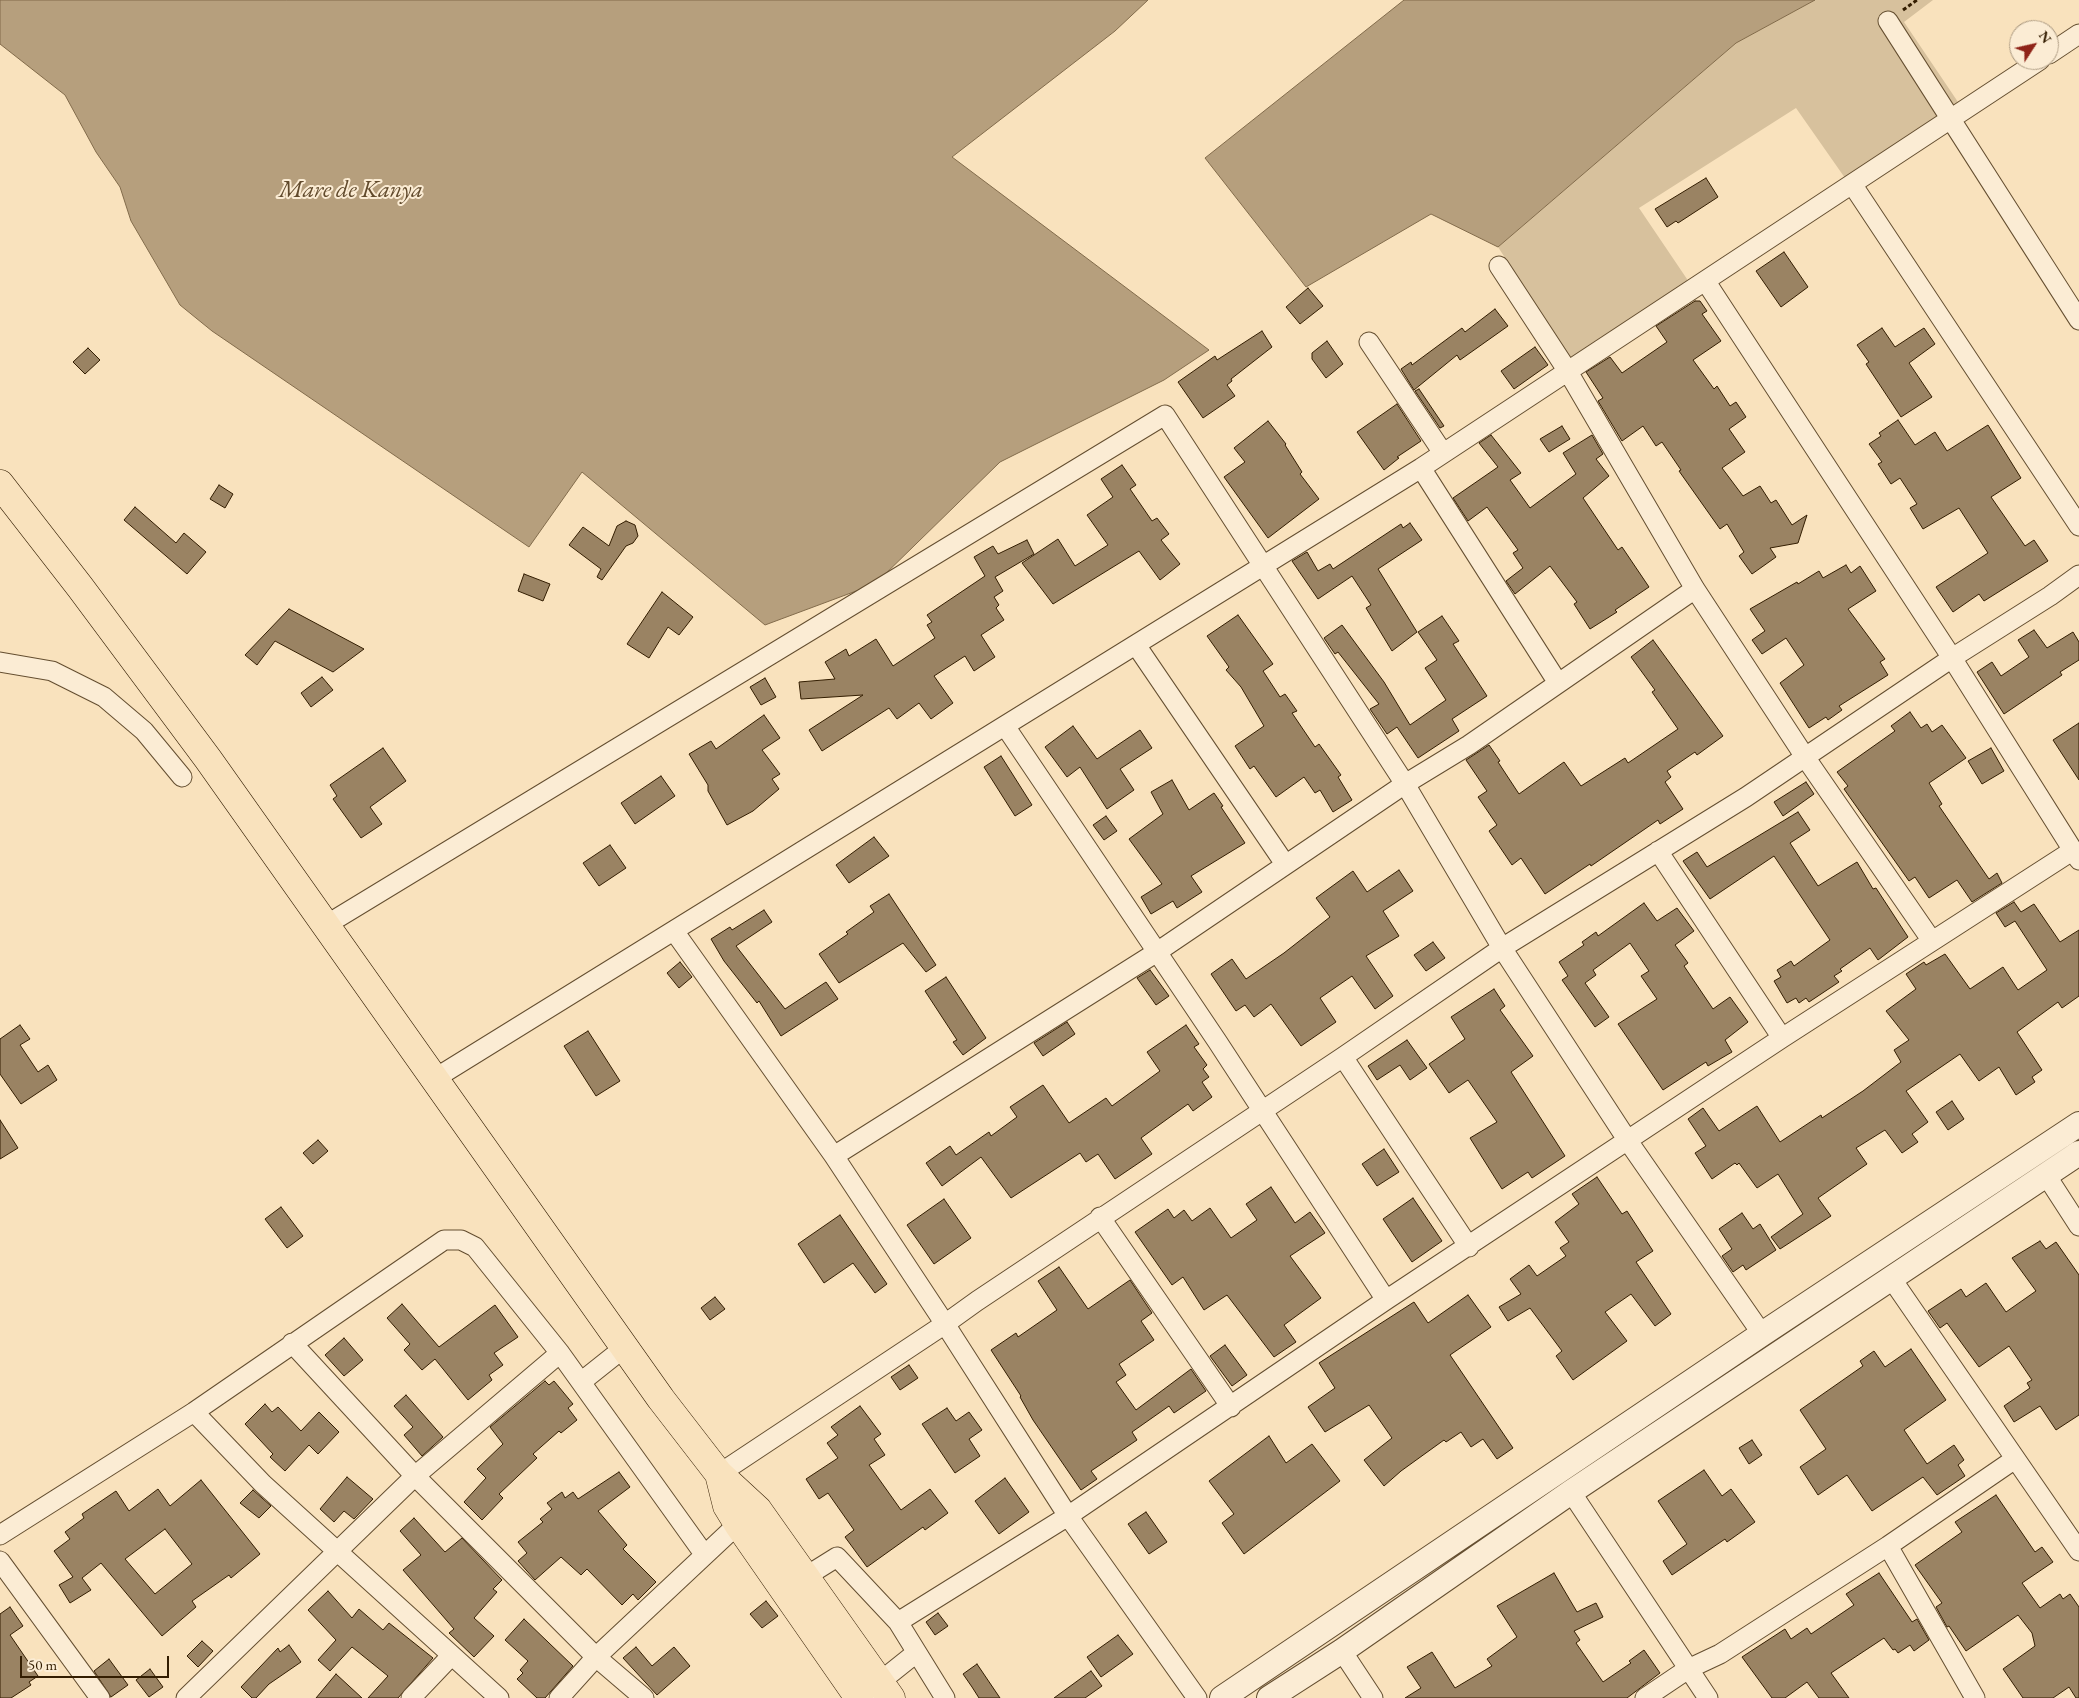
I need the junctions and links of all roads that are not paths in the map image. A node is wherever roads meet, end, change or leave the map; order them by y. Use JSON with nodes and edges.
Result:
{"nodes":[{"id":1,"x":1888,"y":21,"type":"dead end"},
{"id":2,"x":2079,"y":34,"type":"edge"},
{"id":3,"x":2059,"y":47,"type":"edge"},
{"id":4,"x":2025,"y":70,"type":"edge"},
{"id":5,"x":1950,"y":119,"type":"junction"},
{"id":6,"x":1852,"y":184,"type":"junction"},
{"id":7,"x":1499,"y":266,"type":"dead end"},
{"id":8,"x":1706,"y":282,"type":"junction"},
{"id":9,"x":2079,"y":320,"type":"edge"},
{"id":10,"x":1369,"y":342,"type":"dead end"},
{"id":11,"x":1567,"y":370,"type":"junction"},
{"id":12,"x":1443,"y":453,"type":"junction"},
{"id":13,"x":1421,"y":468,"type":"junction"},
{"id":14,"x":0,"y":484,"type":"edge"},
{"id":15,"x":2079,"y":526,"type":"edge"},
{"id":16,"x":1264,"y":566,"type":"junction"},
{"id":17,"x":2079,"y":575,"type":"edge"},
{"id":18,"x":1695,"y":589,"type":"junction"},
{"id":19,"x":1136,"y":645,"type":"junction"},
{"id":20,"x":1952,"y":658,"type":"junction"},
{"id":21,"x":0,"y":662,"type":"edge"},
{"id":22,"x":1558,"y":683,"type":"junction"},
{"id":23,"x":1005,"y":726,"type":"junction"},
{"id":24,"x":1805,"y":757,"type":"junction"},
{"id":25,"x":182,"y":777,"type":"dead end"},
{"id":26,"x":1405,"y":784,"type":"junction"},
{"id":27,"x":1658,"y":851,"type":"junction"},
{"id":28,"x":2076,"y":856,"type":"edge"},
{"id":29,"x":1285,"y":864,"type":"junction"},
{"id":30,"x":326,"y":926,"type":"junction"},
{"id":31,"x":674,"y":931,"type":"junction"},
{"id":32,"x":1932,"y":941,"type":"junction"},
{"id":33,"x":1502,"y":948,"type":"junction"},
{"id":34,"x":1157,"y":952,"type":"junction"},
{"id":35,"x":1782,"y":1038,"type":"junction"},
{"id":36,"x":1343,"y":1057,"type":"junction"},
{"id":37,"x":434,"y":1080,"type":"junction"},
{"id":38,"x":1262,"y":1112,"type":"junction"},
{"id":39,"x":2079,"y":1124,"type":"edge"},
{"id":40,"x":1628,"y":1141,"type":"junction"},
{"id":41,"x":2079,"y":1153,"type":"edge"},
{"id":42,"x":834,"y":1156,"type":"junction"},
{"id":43,"x":2046,"y":1175,"type":"junction"},
{"id":44,"x":1100,"y":1217,"type":"junction"},
{"id":45,"x":2079,"y":1226,"type":"edge"},
{"id":46,"x":1469,"y":1247,"type":"junction"},
{"id":47,"x":1891,"y":1278,"type":"junction"},
{"id":48,"x":1386,"y":1300,"type":"junction"},
{"id":49,"x":945,"y":1324,"type":"junction"},
{"id":50,"x":1762,"y":1334,"type":"junction"},
{"id":51,"x":292,"y":1343,"type":"junction"},
{"id":52,"x":625,"y":1347,"type":"junction"},
{"id":53,"x":560,"y":1353,"type":"junction"},
{"id":54,"x":581,"y":1382,"type":"junction"},
{"id":55,"x":1231,"y":1407,"type":"junction"},
{"id":56,"x":194,"y":1412,"type":"junction"},
{"id":57,"x":2015,"y":1459,"type":"junction"},
{"id":58,"x":719,"y":1474,"type":"junction"},
{"id":59,"x":415,"y":1476,"type":"junction"},
{"id":60,"x":1572,"y":1492,"type":"junction"},
{"id":61,"x":1068,"y":1516,"type":"junction"},
{"id":62,"x":738,"y":1524,"type":"junction"},
{"id":63,"x":0,"y":1535,"type":"edge"},
{"id":64,"x":1888,"y":1546,"type":"junction"},
{"id":65,"x":338,"y":1551,"type":"junction"},
{"id":66,"x":2079,"y":1551,"type":"edge"},
{"id":67,"x":704,"y":1554,"type":"junction"},
{"id":68,"x":0,"y":1561,"type":"edge"},
{"id":69,"x":805,"y":1577,"type":"junction"},
{"id":70,"x":898,"y":1622,"type":"junction"},
{"id":71,"x":1342,"y":1651,"type":"junction"},
{"id":72,"x":916,"y":1653,"type":"junction"},
{"id":73,"x":452,"y":1656,"type":"junction"},
{"id":74,"x":596,"y":1657,"type":"junction"},
{"id":75,"x":1688,"y":1668,"type":"junction"},
{"id":76,"x":872,"y":1694,"type":"edge"},
{"id":77,"x":100,"y":1698,"type":"edge"},
{"id":78,"x":186,"y":1698,"type":"edge"},
{"id":79,"x":411,"y":1698,"type":"edge"},
{"id":80,"x":499,"y":1698,"type":"edge"},
{"id":81,"x":559,"y":1698,"type":"edge"},
{"id":82,"x":644,"y":1698,"type":"edge"},
{"id":83,"x":945,"y":1698,"type":"edge"},
{"id":84,"x":1197,"y":1698,"type":"edge"},
{"id":85,"x":1222,"y":1698,"type":"edge"},
{"id":86,"x":1269,"y":1698,"type":"edge"},
{"id":87,"x":1373,"y":1698,"type":"edge"},
{"id":88,"x":1645,"y":1698,"type":"edge"},
{"id":89,"x":1708,"y":1698,"type":"edge"},
{"id":90,"x":1975,"y":1698,"type":"edge"}],
"edges":[{"from":1,"to":5,"type":"street"},
{"from":2,"to":3,"type":"street"},
{"from":4,"to":5,"type":"street"},
{"from":5,"to":6,"type":"street"},
{"from":5,"to":9,"type":"street"},
{"from":6,"to":8,"type":"street"},
{"from":6,"to":15,"type":"street"},
{"from":7,"to":11,"type":"street"},
{"from":8,"to":11,"type":"street"},
{"from":8,"to":20,"type":"street"},
{"from":10,"to":12,"type":"street"},
{"from":11,"to":12,"type":"street"},
{"from":11,"to":18,"type":"street"},
{"from":12,"to":13,"type":"street"},
{"from":13,"to":16,"type":"street"},
{"from":13,"to":22,"type":"street"},
{"from":14,"to":30,"type":"highway"},
{"from":16,"to":19,"type":"street"},
{"from":16,"to":26,"type":"street"},
{"from":16,"to":30,"type":"street"},
{"from":17,"to":20,"type":"street"},
{"from":18,"to":22,"type":"street"},
{"from":18,"to":24,"type":"street"},
{"from":19,"to":23,"type":"street"},
{"from":19,"to":29,"type":"street"},
{"from":20,"to":24,"type":"street"},
{"from":20,"to":28,"type":"street"},
{"from":21,"to":25,"type":"street"},
{"from":22,"to":26,"type":"street"},
{"from":23,"to":31,"type":"street"},
{"from":23,"to":34,"type":"street"},
{"from":24,"to":27,"type":"street"},
{"from":24,"to":32,"type":"street"},
{"from":26,"to":29,"type":"street"},
{"from":26,"to":33,"type":"street"},
{"from":27,"to":33,"type":"street"},
{"from":27,"to":35,"type":"street"},
{"from":28,"to":32,"type":"street"},
{"from":29,"to":34,"type":"street"},
{"from":30,"to":37,"type":"highway"},
{"from":31,"to":37,"type":"street"},
{"from":31,"to":42,"type":"street"},
{"from":32,"to":35,"type":"street"},
{"from":33,"to":36,"type":"street"},
{"from":33,"to":40,"type":"street"},
{"from":34,"to":38,"type":"street"},
{"from":34,"to":42,"type":"street"},
{"from":35,"to":40,"type":"street"},
{"from":36,"to":38,"type":"street"},
{"from":36,"to":46,"type":"street"},
{"from":37,"to":52,"type":"highway"},
{"from":38,"to":44,"type":"street"},
{"from":38,"to":48,"type":"street"},
{"from":39,"to":50,"type":"street"},
{"from":40,"to":46,"type":"street"},
{"from":40,"to":50,"type":"street"},
{"from":41,"to":43,"type":"street"},
{"from":42,"to":49,"type":"street"},
{"from":43,"to":45,"type":"street"},
{"from":43,"to":47,"type":"street"},
{"from":44,"to":49,"type":"street"},
{"from":44,"to":55,"type":"street"},
{"from":46,"to":48,"type":"street"},
{"from":47,"to":57,"type":"street"},
{"from":47,"to":60,"type":"street"},
{"from":48,"to":55,"type":"street"},
{"from":49,"to":58,"type":"street"},
{"from":49,"to":61,"type":"street"},
{"from":50,"to":85,"type":"street"},
{"from":51,"to":53,"type":"street"},
{"from":51,"to":56,"type":"street"},
{"from":51,"to":59,"type":"street"},
{"from":52,"to":54,"type":"street"},
{"from":52,"to":58,"type":"highway"},
{"from":53,"to":54,"type":"street"},
{"from":53,"to":59,"type":"street"},
{"from":54,"to":67,"type":"street"},
{"from":55,"to":61,"type":"street"},
{"from":56,"to":63,"type":"street"},
{"from":56,"to":65,"type":"street"},
{"from":57,"to":64,"type":"street"},
{"from":57,"to":66,"type":"street"},
{"from":58,"to":62,"type":"highway"},
{"from":58,"to":69,"type":"highway"},
{"from":59,"to":65,"type":"street"},
{"from":59,"to":74,"type":"street"},
{"from":60,"to":71,"type":"street"},
{"from":60,"to":75,"type":"street"},
{"from":61,"to":70,"type":"street"},
{"from":61,"to":84,"type":"street"},
{"from":62,"to":67,"type":"street"},
{"from":62,"to":76,"type":"highway"},
{"from":64,"to":75,"type":"street"},
{"from":64,"to":90,"type":"street"},
{"from":65,"to":73,"type":"street"},
{"from":65,"to":78,"type":"street"},
{"from":67,"to":74,"type":"street"},
{"from":68,"to":77,"type":"street"},
{"from":69,"to":70,"type":"street"},
{"from":69,"to":76,"type":"highway"},
{"from":70,"to":72,"type":"street"},
{"from":71,"to":86,"type":"street"},
{"from":71,"to":87,"type":"street"},
{"from":72,"to":76,"type":"street"},
{"from":72,"to":83,"type":"street"},
{"from":73,"to":79,"type":"street"},
{"from":73,"to":80,"type":"street"},
{"from":74,"to":81,"type":"street"},
{"from":74,"to":82,"type":"street"},
{"from":75,"to":88,"type":"street"},
{"from":75,"to":89,"type":"street"}]}
